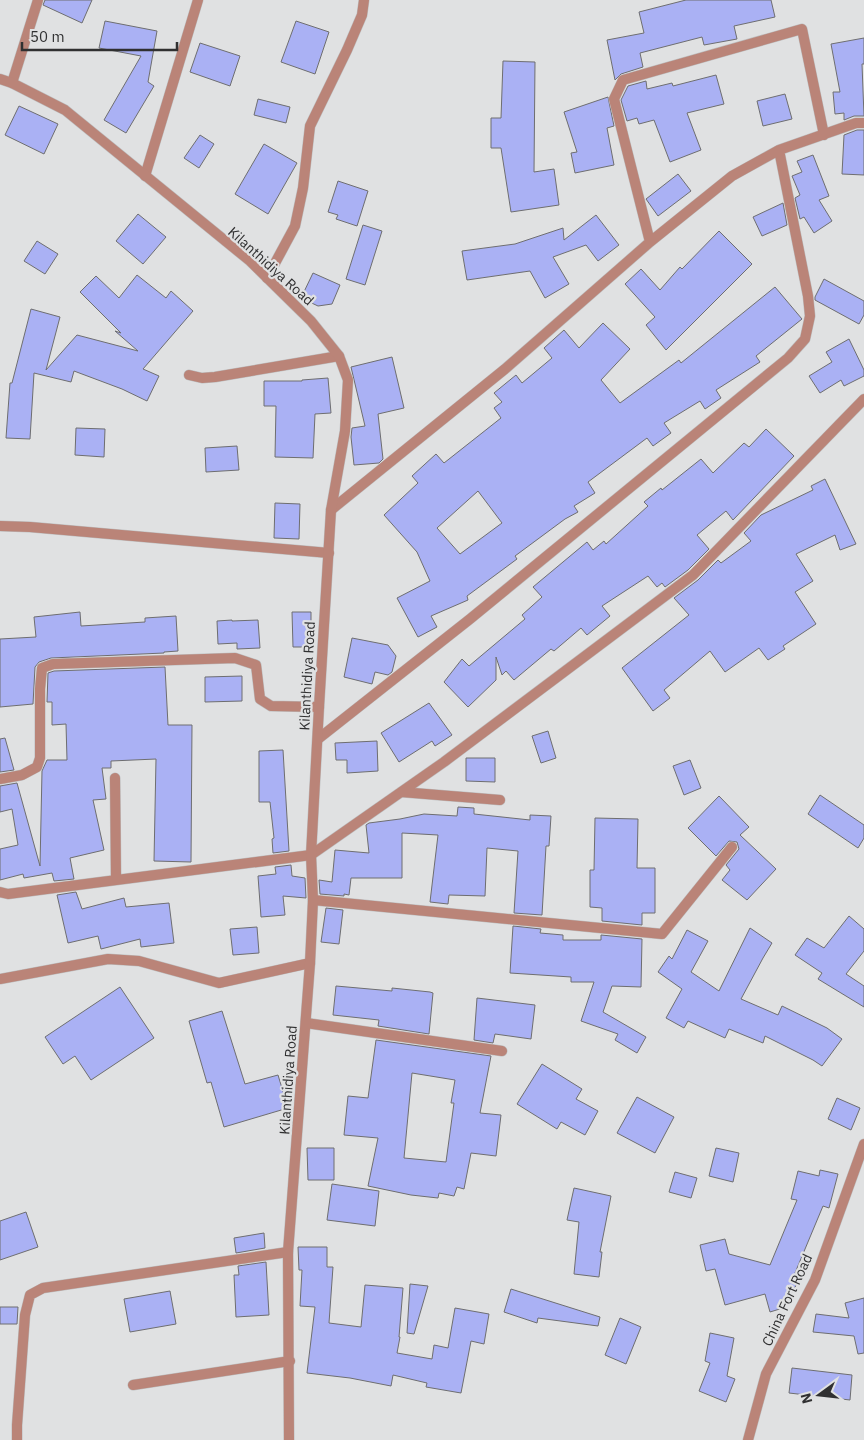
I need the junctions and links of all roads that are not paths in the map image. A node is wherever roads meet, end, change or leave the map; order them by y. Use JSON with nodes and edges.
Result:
{"nodes":[{"id":1,"x":38,"y":0,"type":"edge"},
{"id":2,"x":198,"y":0,"type":"edge"},
{"id":3,"x":364,"y":0,"type":"edge"},
{"id":4,"x":0,"y":79,"type":"edge"},
{"id":5,"x":12,"y":83,"type":"junction"},
{"id":6,"x":864,"y":123,"type":"edge"},
{"id":7,"x":824,"y":135,"type":"junction"},
{"id":8,"x":779,"y":150,"type":"junction"},
{"id":9,"x":145,"y":176,"type":"junction"},
{"id":10,"x":650,"y":242,"type":"junction"},
{"id":11,"x":267,"y":278,"type":"junction"},
{"id":12,"x":339,"y":356,"type":"junction"},
{"id":13,"x":188,"y":375,"type":"dead end"},
{"id":14,"x":864,"y":399,"type":"edge"},
{"id":15,"x":331,"y":510,"type":"junction"},
{"id":16,"x":0,"y":526,"type":"edge"},
{"id":17,"x":329,"y":553,"type":"junction"},
{"id":18,"x":319,"y":707,"type":"junction"},
{"id":19,"x":318,"y":738,"type":"junction"},
{"id":20,"x":115,"y":778,"type":"dead end"},
{"id":21,"x":0,"y":779,"type":"edge"},
{"id":22,"x":401,"y":792,"type":"junction"},
{"id":23,"x":500,"y":800,"type":"dead end"},
{"id":24,"x":732,"y":847,"type":"dead end"},
{"id":25,"x":311,"y":855,"type":"junction"},
{"id":26,"x":116,"y":879,"type":"junction"},
{"id":27,"x":0,"y":892,"type":"edge"},
{"id":28,"x":313,"y":900,"type":"junction"},
{"id":29,"x":310,"y":963,"type":"junction"},
{"id":30,"x":0,"y":979,"type":"edge"},
{"id":31,"x":306,"y":1023,"type":"junction"},
{"id":32,"x":502,"y":1052,"type":"dead end"},
{"id":33,"x":864,"y":1144,"type":"edge"},
{"id":34,"x":288,"y":1252,"type":"junction"},
{"id":35,"x":290,"y":1361,"type":"junction"},
{"id":36,"x":133,"y":1385,"type":"dead end"},
{"id":37,"x":17,"y":1440,"type":"edge"},
{"id":38,"x":289,"y":1440,"type":"edge"},
{"id":39,"x":748,"y":1440,"type":"edge"}],
"edges":[{"from":1,"to":5,"type":"street"},
{"from":2,"to":9,"type":"street"},
{"from":3,"to":11,"type":"street"},
{"from":4,"to":5,"type":"street","name":"Kilanthidiya Road"},
{"from":5,"to":9,"type":"street","name":"Kilanthidiya Road"},
{"from":6,"to":7,"type":"street"},
{"from":7,"to":8,"type":"street"},
{"from":7,"to":10,"type":"street"},
{"from":8,"to":10,"type":"street"},
{"from":8,"to":19,"type":"street"},
{"from":9,"to":11,"type":"street","name":"Kilanthidiya Road"},
{"from":10,"to":15,"type":"street"},
{"from":11,"to":12,"type":"street","name":"Kilanthidiya Road"},
{"from":12,"to":13,"type":"street"},
{"from":12,"to":15,"type":"street","name":"Kilanthidiya Road"},
{"from":14,"to":22,"type":"street"},
{"from":15,"to":17,"type":"street","name":"Kilanthidiya Road"},
{"from":16,"to":17,"type":"street"},
{"from":17,"to":18,"type":"street","name":"Kilanthidiya Road"},
{"from":18,"to":19,"type":"street","name":"Kilanthidiya Road"},
{"from":18,"to":21,"type":"street"},
{"from":19,"to":25,"type":"street","name":"Kilanthidiya Road"},
{"from":20,"to":26,"type":"street"},
{"from":22,"to":23,"type":"street"},
{"from":22,"to":25,"type":"street"},
{"from":24,"to":28,"type":"street"},
{"from":25,"to":26,"type":"street"},
{"from":25,"to":28,"type":"street","name":"Kilanthidiya Road"},
{"from":26,"to":27,"type":"street"},
{"from":28,"to":29,"type":"street","name":"Kilanthidiya Road"},
{"from":29,"to":30,"type":"street"},
{"from":29,"to":31,"type":"street","name":"Kilanthidiya Road"},
{"from":31,"to":32,"type":"street"},
{"from":31,"to":34,"type":"street","name":"Kilanthidiya Road"},
{"from":33,"to":39,"type":"street","name":"China Fort Road"},
{"from":34,"to":35,"type":"street","name":"Kilanthidiya Road"},
{"from":34,"to":37,"type":"street"},
{"from":35,"to":36,"type":"street"},
{"from":35,"to":38,"type":"street","name":"Kilanthidiya Road"}]}
